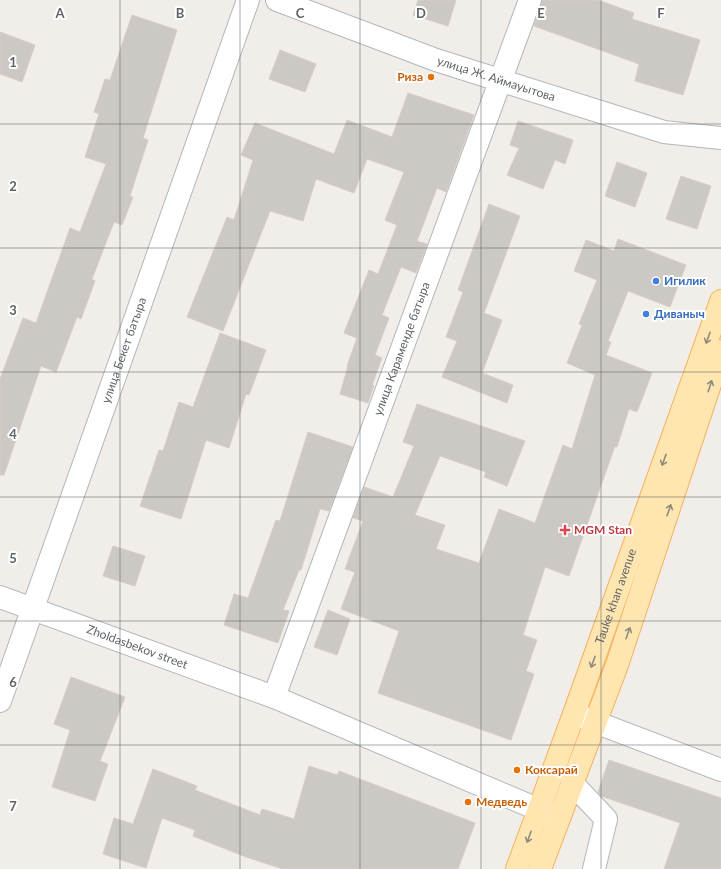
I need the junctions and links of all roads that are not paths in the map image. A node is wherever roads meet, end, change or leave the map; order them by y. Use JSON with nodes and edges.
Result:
{"nodes":[{"id":1,"x":248,"y":0,"type":"edge"},
{"id":2,"x":277,"y":0,"type":"edge"},
{"id":3,"x":530,"y":0,"type":"edge"},
{"id":4,"x":502,"y":80,"type":"junction"},
{"id":5,"x":721,"y":138,"type":"edge"},
{"id":6,"x":721,"y":301,"type":"edge"},
{"id":7,"x":721,"y":351,"type":"edge"},
{"id":8,"x":0,"y":597,"type":"edge"},
{"id":9,"x":32,"y":608,"type":"junction"},
{"id":10,"x":274,"y":697,"type":"junction"},
{"id":11,"x":0,"y":701,"type":"edge"},
{"id":12,"x":574,"y":714,"type":"junction"},
{"id":13,"x":591,"y":730,"type":"junction"},
{"id":14,"x":721,"y":770,"type":"edge"},
{"id":15,"x":572,"y":783,"type":"junction"},
{"id":16,"x":539,"y":810,"type":"junction"},
{"id":17,"x":558,"y":818,"type":"junction"},
{"id":18,"x":517,"y":869,"type":"edge"},
{"id":19,"x":540,"y":869,"type":"edge"},
{"id":20,"x":594,"y":869,"type":"edge"}],
"edges":[{"from":1,"to":9,"type":"street","name":"улица Бекет батыра"},
{"from":2,"to":4,"type":"street","name":"улица Ж. Аймауытова"},
{"from":3,"to":4,"type":"street","name":"улица Караменде батыра"},
{"from":4,"to":5,"type":"street","name":"улица Ж. Аймауытова"},
{"from":4,"to":10,"type":"street","name":"улица Караменде батыра"},
{"from":6,"to":12,"type":"main road","name":"Tauke khan avenue","one_way":true},
{"from":13,"to":7,"type":"main road","name":"Tauke khan avenue","one_way":true},
{"from":8,"to":9,"type":"street","name":"Zholdasbekov street"},
{"from":9,"to":10,"type":"street","name":"Zholdasbekov street"},
{"from":9,"to":11,"type":"street","name":"улица Бекет батыра"},
{"from":10,"to":16,"type":"street","name":"Zholdasbekov street"},
{"from":12,"to":13,"type":"street"},
{"from":12,"to":16,"type":"main road","name":"Tauke khan avenue"},
{"from":13,"to":14,"type":"street"},
{"from":13,"to":15,"type":"main road","name":"Tauke khan avenue"},
{"from":15,"to":17,"type":"main road","name":"Tauke khan avenue"},
{"from":15,"to":20,"type":"street"},
{"from":16,"to":17,"type":"street","name":"Zholdasbekov street"},
{"from":16,"to":18,"type":"main road","name":"Tauke khan avenue","one_way":true},
{"from":17,"to":19,"type":"main road","name":"Tauke khan avenue"}]}
